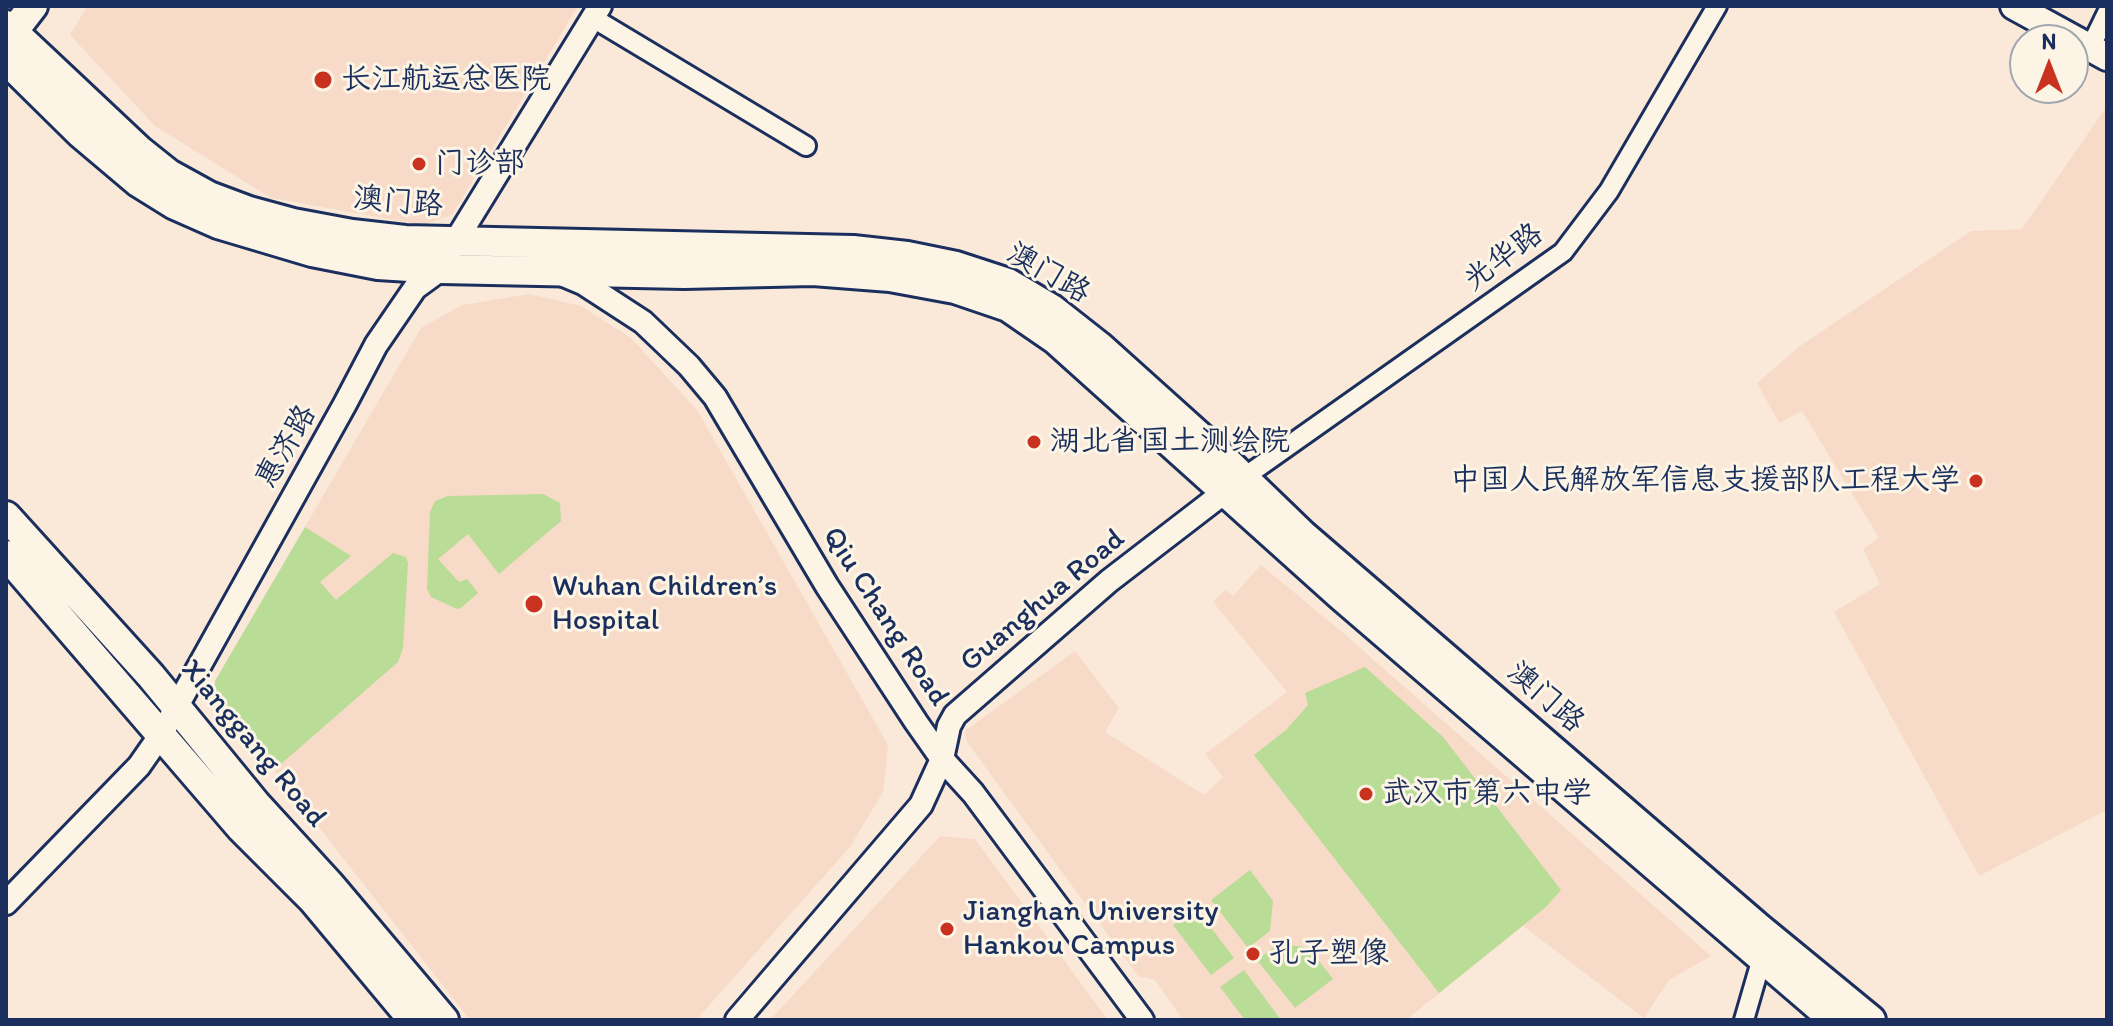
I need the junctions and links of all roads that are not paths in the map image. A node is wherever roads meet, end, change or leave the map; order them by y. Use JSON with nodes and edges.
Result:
{"nodes":[{"id":1,"x":33,"y":6,"type":"edge"},
{"id":2,"x":1717,"y":6,"type":"edge"},
{"id":3,"x":2014,"y":6,"type":"edge"},
{"id":4,"x":596,"y":12,"type":"edge"},
{"id":5,"x":2107,"y":13,"type":"edge"},
{"id":6,"x":8,"y":22,"type":"edge"},
{"id":7,"x":2098,"y":53,"type":"edge"},
{"id":8,"x":6,"y":60,"type":"edge"},
{"id":9,"x":806,"y":146,"type":"dead end"},
{"id":10,"x":455,"y":242,"type":"junction"},
{"id":11,"x":441,"y":269,"type":"junction"},
{"id":12,"x":559,"y":273,"type":"junction"},
{"id":13,"x":1234,"y":485,"type":"junction"},
{"id":14,"x":6,"y":516,"type":"edge"},
{"id":15,"x":6,"y":555,"type":"edge"},
{"id":16,"x":177,"y":707,"type":"junction"},
{"id":17,"x":162,"y":733,"type":"junction"},
{"id":18,"x":942,"y":759,"type":"junction"},
{"id":19,"x":6,"y":903,"type":"edge"},
{"id":20,"x":1762,"y":958,"type":"junction"},
{"id":21,"x":413,"y":1020,"type":"edge"},
{"id":22,"x":444,"y":1020,"type":"edge"},
{"id":23,"x":737,"y":1020,"type":"edge"},
{"id":24,"x":1142,"y":1020,"type":"edge"},
{"id":25,"x":1744,"y":1020,"type":"edge"},
{"id":26,"x":1834,"y":1020,"type":"edge"},
{"id":27,"x":1871,"y":1020,"type":"edge"}],
"edges":[{"from":1,"to":6,"type":"main road"},
{"from":2,"to":13,"type":"street","name":"光华路"},
{"from":3,"to":7,"type":"main road"},
{"from":4,"to":9,"type":"street"},
{"from":4,"to":10,"type":"street","name":"惠济路"},
{"from":5,"to":7,"type":"street"},
{"from":6,"to":10,"type":"main road","name":"澳门路"},
{"from":8,"to":11,"type":"main road","name":"澳门路"},
{"from":10,"to":11,"type":"street","name":"惠济路"},
{"from":10,"to":13,"type":"main road","name":"澳门路"},
{"from":11,"to":12,"type":"main road","name":"澳门路"},
{"from":11,"to":16,"type":"street","name":"惠济路"},
{"from":12,"to":13,"type":"main road","name":"澳门路"},
{"from":12,"to":18,"type":"street","name":"Qiu Chang Road"},
{"from":13,"to":18,"type":"street","name":"Guanghua Road"},
{"from":13,"to":20,"type":"main road","name":"澳门路"},
{"from":13,"to":27,"type":"main road","name":"澳门路"},
{"from":14,"to":16,"type":"main road","name":"Xianggang Road"},
{"from":15,"to":17,"type":"main road","name":"Xianggang Road"},
{"from":16,"to":17,"type":"street","name":"惠济路"},
{"from":16,"to":22,"type":"main road","name":"Xianggang Road"},
{"from":17,"to":19,"type":"street","name":"惠济路"},
{"from":17,"to":21,"type":"main road","name":"Xianggang Road"},
{"from":18,"to":23,"type":"street","name":"Guanghua Road"},
{"from":18,"to":24,"type":"street","name":"Qiu Chang Road"},
{"from":20,"to":25,"type":"street"},
{"from":20,"to":26,"type":"main road","name":"澳门路"}]}
